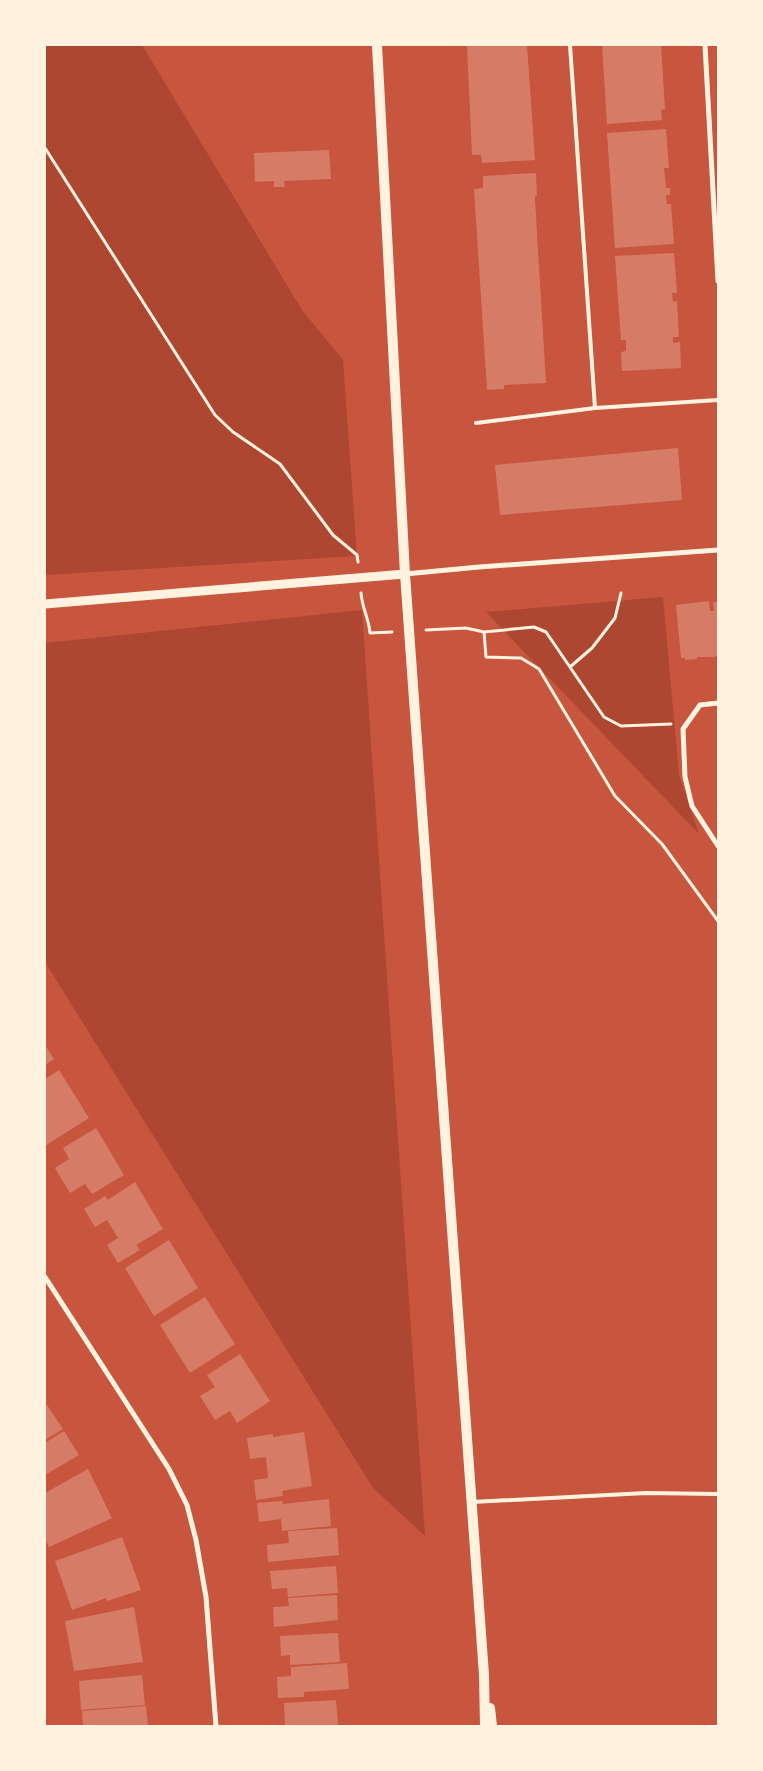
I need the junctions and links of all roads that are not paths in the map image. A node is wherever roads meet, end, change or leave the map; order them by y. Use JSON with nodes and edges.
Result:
{"nodes":[{"id":1,"x":376,"y":45,"type":"edge"},
{"id":2,"x":570,"y":45,"type":"edge"},
{"id":3,"x":705,"y":45,"type":"edge"},
{"id":4,"x":718,"y":281,"type":"edge"},
{"id":5,"x":718,"y":400,"type":"edge"},
{"id":6,"x":595,"y":408,"type":"junction"},
{"id":7,"x":476,"y":423,"type":"dead end"},
{"id":8,"x":718,"y":550,"type":"edge"},
{"id":9,"x":404,"y":574,"type":"junction"},
{"id":10,"x":45,"y":604,"type":"edge"},
{"id":11,"x":718,"y":702,"type":"edge"},
{"id":12,"x":718,"y":846,"type":"edge"},
{"id":13,"x":45,"y":1277,"type":"edge"},
{"id":14,"x":718,"y":1494,"type":"edge"},
{"id":15,"x":472,"y":1502,"type":"junction"},
{"id":16,"x":484,"y":1675,"type":"junction"},
{"id":17,"x":216,"y":1726,"type":"edge"},
{"id":18,"x":484,"y":1726,"type":"edge"},
{"id":19,"x":492,"y":1726,"type":"edge"}],
"edges":[{"from":1,"to":9,"type":"main road"},
{"from":2,"to":6,"type":"lane"},
{"from":3,"to":4,"type":"street"},
{"from":5,"to":6,"type":"lane"},
{"from":6,"to":7,"type":"lane"},
{"from":8,"to":9,"type":"street"},
{"from":9,"to":10,"type":"street"},
{"from":9,"to":15,"type":"main road"},
{"from":11,"to":12,"type":"street"},
{"from":13,"to":17,"type":"street"},
{"from":14,"to":15,"type":"lane"},
{"from":15,"to":16,"type":"main road"},
{"from":16,"to":18,"type":"main road"},
{"from":16,"to":19,"type":"main road"}]}
